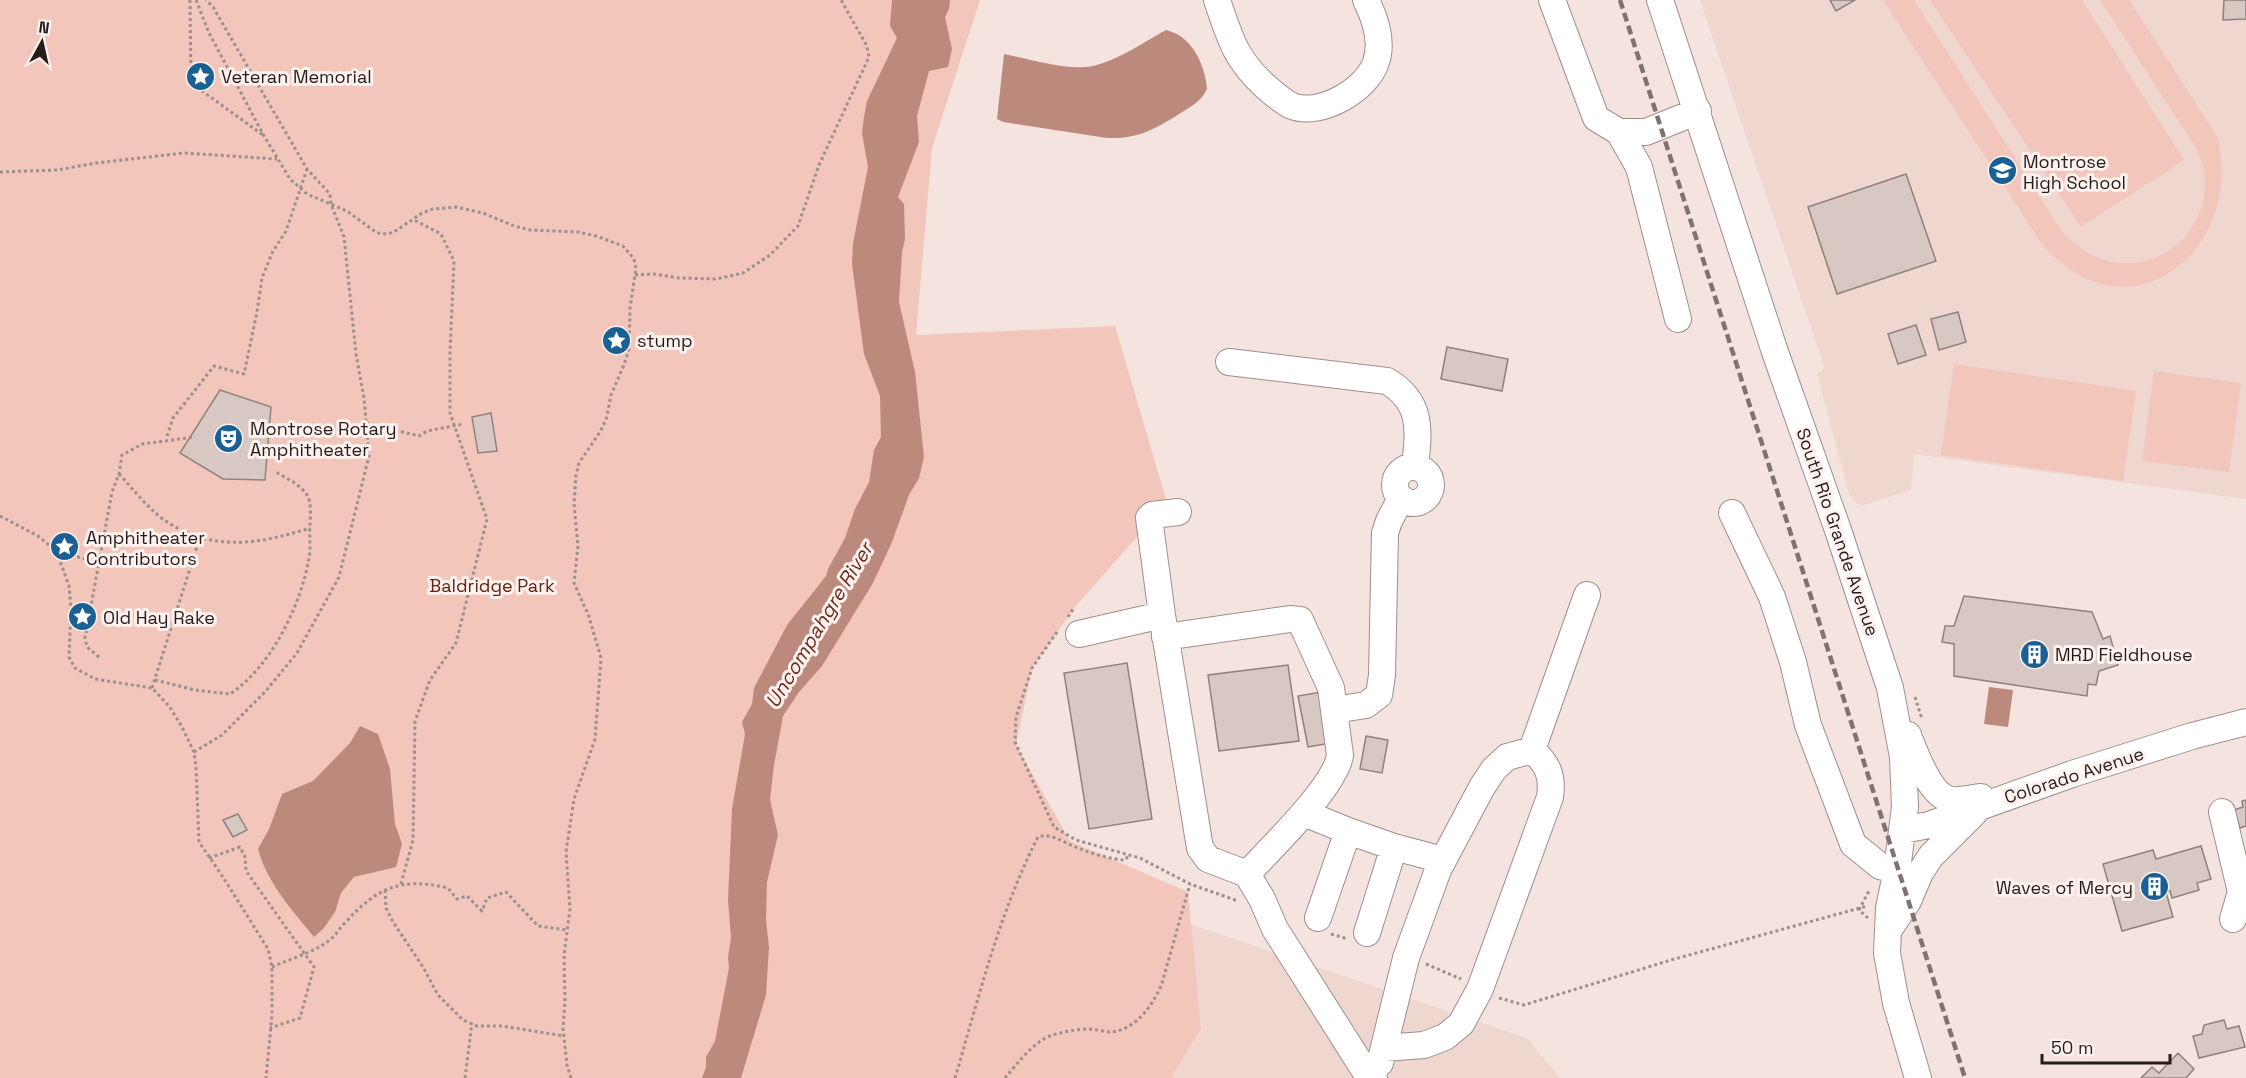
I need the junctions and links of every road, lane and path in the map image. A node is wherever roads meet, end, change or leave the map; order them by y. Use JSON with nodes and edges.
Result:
{"nodes":[{"id":1,"x":190,"y":0,"type":"edge"},
{"id":2,"x":196,"y":0,"type":"edge"},
{"id":3,"x":206,"y":0,"type":"edge"},
{"id":4,"x":841,"y":0,"type":"edge"},
{"id":5,"x":1217,"y":0,"type":"edge"},
{"id":6,"x":1366,"y":0,"type":"edge"},
{"id":7,"x":1552,"y":0,"type":"edge"},
{"id":8,"x":1660,"y":0,"type":"edge"},
{"id":9,"x":1698,"y":111,"type":"junction"},
{"id":10,"x":1619,"y":132,"type":"junction"},
{"id":11,"x":264,"y":136,"type":"junction"},
{"id":12,"x":277,"y":159,"type":"junction"},
{"id":13,"x":308,"y":169,"type":"junction"},
{"id":14,"x":0,"y":172,"type":"edge"},
{"id":15,"x":300,"y":190,"type":"junction"},
{"id":16,"x":330,"y":204,"type":"junction"},
{"id":17,"x":414,"y":220,"type":"junction"},
{"id":18,"x":635,"y":275,"type":"junction"},
{"id":19,"x":1678,"y":319,"type":"dead end"},
{"id":20,"x":1229,"y":362,"type":"dead end"},
{"id":21,"x":366,"y":423,"type":"junction"},
{"id":22,"x":463,"y":423,"type":"dead end"},
{"id":23,"x":454,"y":424,"type":"junction"},
{"id":24,"x":167,"y":436,"type":"dead end"},
{"id":25,"x":195,"y":437,"type":"dead end"},
{"id":26,"x":274,"y":471,"type":"dead end"},
{"id":27,"x":119,"y":474,"type":"junction"},
{"id":28,"x":1178,"y":512,"type":"dead end"},
{"id":29,"x":1732,"y":513,"type":"dead end"},
{"id":30,"x":0,"y":516,"type":"edge"},
{"id":31,"x":310,"y":528,"type":"junction"},
{"id":32,"x":200,"y":537,"type":"junction"},
{"id":33,"x":59,"y":558,"type":"junction"},
{"id":34,"x":99,"y":562,"type":"junction"},
{"id":35,"x":1587,"y":595,"type":"dead end"},
{"id":36,"x":1074,"y":608,"type":"dead end"},
{"id":37,"x":1163,"y":626,"type":"junction"},
{"id":38,"x":1079,"y":634,"type":"dead end"},
{"id":39,"x":99,"y":657,"type":"dead end"},
{"id":40,"x":154,"y":680,"type":"junction"},
{"id":41,"x":152,"y":688,"type":"junction"},
{"id":42,"x":1890,"y":688,"type":"junction"},
{"id":43,"x":1334,"y":710,"type":"junction"},
{"id":44,"x":2246,"y":722,"type":"edge"},
{"id":45,"x":1532,"y":750,"type":"junction"},
{"id":46,"x":194,"y":752,"type":"junction"},
{"id":47,"x":2020,"y":793,"type":"junction"},
{"id":48,"x":1983,"y":804,"type":"junction"},
{"id":49,"x":2222,"y":812,"type":"dead end"},
{"id":50,"x":1304,"y":813,"type":"junction"},
{"id":51,"x":1903,"y":830,"type":"junction"},
{"id":52,"x":1348,"y":831,"type":"junction"},
{"id":53,"x":1394,"y":847,"type":"junction"},
{"id":54,"x":1129,"y":855,"type":"junction"},
{"id":55,"x":209,"y":858,"type":"junction"},
{"id":56,"x":1443,"y":860,"type":"junction"},
{"id":57,"x":1898,"y":870,"type":"junction"},
{"id":58,"x":1247,"y":874,"type":"junction"},
{"id":59,"x":401,"y":884,"type":"junction"},
{"id":60,"x":1190,"y":884,"type":"junction"},
{"id":61,"x":385,"y":890,"type":"junction"},
{"id":62,"x":1891,"y":896,"type":"junction"},
{"id":63,"x":1267,"y":911,"type":"junction"},
{"id":64,"x":2233,"y":919,"type":"dead end"},
{"id":65,"x":1321,"y":925,"type":"joint"},
{"id":66,"x":567,"y":930,"type":"junction"},
{"id":67,"x":1888,"y":931,"type":"junction"},
{"id":68,"x":1361,"y":937,"type":"joint"},
{"id":69,"x":304,"y":953,"type":"junction"},
{"id":70,"x":1406,"y":958,"type":"junction"},
{"id":71,"x":272,"y":967,"type":"junction"},
{"id":72,"x":1480,"y":989,"type":"junction"},
{"id":73,"x":472,"y":1023,"type":"junction"},
{"id":74,"x":270,"y":1028,"type":"junction"},
{"id":75,"x":564,"y":1036,"type":"junction"},
{"id":76,"x":1384,"y":1048,"type":"junction"},
{"id":77,"x":266,"y":1078,"type":"edge"},
{"id":78,"x":465,"y":1078,"type":"edge"},
{"id":79,"x":571,"y":1078,"type":"edge"},
{"id":80,"x":955,"y":1078,"type":"edge"},
{"id":81,"x":1005,"y":1078,"type":"edge"},
{"id":82,"x":1375,"y":1078,"type":"edge"},
{"id":83,"x":1918,"y":1078,"type":"edge"}],
"edges":[{"from":1,"to":11,"type":"path"},
{"from":2,"to":11,"type":"path"},
{"from":3,"to":13,"type":"path"},
{"from":4,"to":18,"type":"path"},
{"from":5,"to":6,"type":"street"},
{"from":7,"to":10,"type":"street"},
{"from":8,"to":9,"type":"street","name":"South Rio Grande Avenue"},
{"from":9,"to":10,"type":"street"},
{"from":9,"to":42,"type":"street","name":"South Rio Grande Avenue"},
{"from":10,"to":19,"type":"street"},
{"from":11,"to":12,"type":"path"},
{"from":12,"to":14,"type":"path"},
{"from":12,"to":15,"type":"path"},
{"from":13,"to":15,"type":"path"},
{"from":13,"to":16,"type":"path"},
{"from":15,"to":16,"type":"path"},
{"from":15,"to":24,"type":"path"},
{"from":16,"to":17,"type":"path"},
{"from":16,"to":21,"type":"path"},
{"from":17,"to":18,"type":"path"},
{"from":17,"to":23,"type":"path"},
{"from":18,"to":66,"type":"path"},
{"from":20,"to":43,"type":"street"},
{"from":21,"to":23,"type":"path"},
{"from":21,"to":46,"type":"path"},
{"from":22,"to":23,"type":"path"},
{"from":23,"to":59,"type":"path"},
{"from":25,"to":27,"type":"path"},
{"from":26,"to":31,"type":"path"},
{"from":27,"to":32,"type":"path"},
{"from":27,"to":34,"type":"path"},
{"from":28,"to":37,"type":"street"},
{"from":29,"to":57,"type":"street"},
{"from":30,"to":33,"type":"path"},
{"from":31,"to":32,"type":"path"},
{"from":31,"to":40,"type":"path"},
{"from":32,"to":40,"type":"path"},
{"from":33,"to":34,"type":"path"},
{"from":33,"to":41,"type":"path"},
{"from":34,"to":39,"type":"path"},
{"from":35,"to":45,"type":"street"},
{"from":36,"to":54,"type":"path"},
{"from":37,"to":38,"type":"street"},
{"from":37,"to":43,"type":"street"},
{"from":37,"to":58,"type":"street"},
{"from":40,"to":41,"type":"path"},
{"from":41,"to":46,"type":"path"},
{"from":42,"to":47,"type":"street"},
{"from":42,"to":51,"type":"street","name":"South Rio Grande Avenue"},
{"from":43,"to":50,"type":"street"},
{"from":44,"to":47,"type":"street","name":"Colorado Avenue"},
{"from":45,"to":56,"type":"street"},
{"from":45,"to":72,"type":"street"},
{"from":46,"to":55,"type":"path"},
{"from":47,"to":48,"type":"street","name":"Colorado Avenue"},
{"from":48,"to":51,"type":"street","name":"Colorado Avenue"},
{"from":48,"to":67,"type":"street"},
{"from":49,"to":64,"type":"street"},
{"from":50,"to":52,"type":"street"},
{"from":50,"to":58,"type":"street"},
{"from":51,"to":57,"type":"street","name":"South Rio Grande Avenue"},
{"from":52,"to":53,"type":"street"},
{"from":52,"to":65,"type":"street"},
{"from":53,"to":56,"type":"street"},
{"from":53,"to":68,"type":"street"},
{"from":54,"to":60,"type":"path"},
{"from":54,"to":80,"type":"path"},
{"from":55,"to":69,"type":"path"},
{"from":55,"to":71,"type":"path"},
{"from":56,"to":70,"type":"street"},
{"from":57,"to":62,"type":"street","name":"South Rio Grande Avenue"},
{"from":58,"to":63,"type":"street"},
{"from":59,"to":61,"type":"path"},
{"from":59,"to":66,"type":"path"},
{"from":60,"to":63,"type":"path"},
{"from":60,"to":81,"type":"path"},
{"from":61,"to":69,"type":"path"},
{"from":61,"to":73,"type":"path"},
{"from":62,"to":67,"type":"street","name":"South Rio Grande Avenue"},
{"from":62,"to":72,"type":"path"},
{"from":63,"to":82,"type":"street"},
{"from":65,"to":68,"type":"path"},
{"from":66,"to":75,"type":"path"},
{"from":67,"to":83,"type":"street","name":"South Rio Grande Avenue"},
{"from":69,"to":71,"type":"path"},
{"from":69,"to":74,"type":"path"},
{"from":70,"to":72,"type":"path"},
{"from":70,"to":76,"type":"street"},
{"from":71,"to":74,"type":"path"},
{"from":72,"to":76,"type":"street"},
{"from":73,"to":75,"type":"path"},
{"from":73,"to":78,"type":"path"},
{"from":74,"to":77,"type":"path"},
{"from":75,"to":79,"type":"path"},
{"from":76,"to":82,"type":"street"}]}
